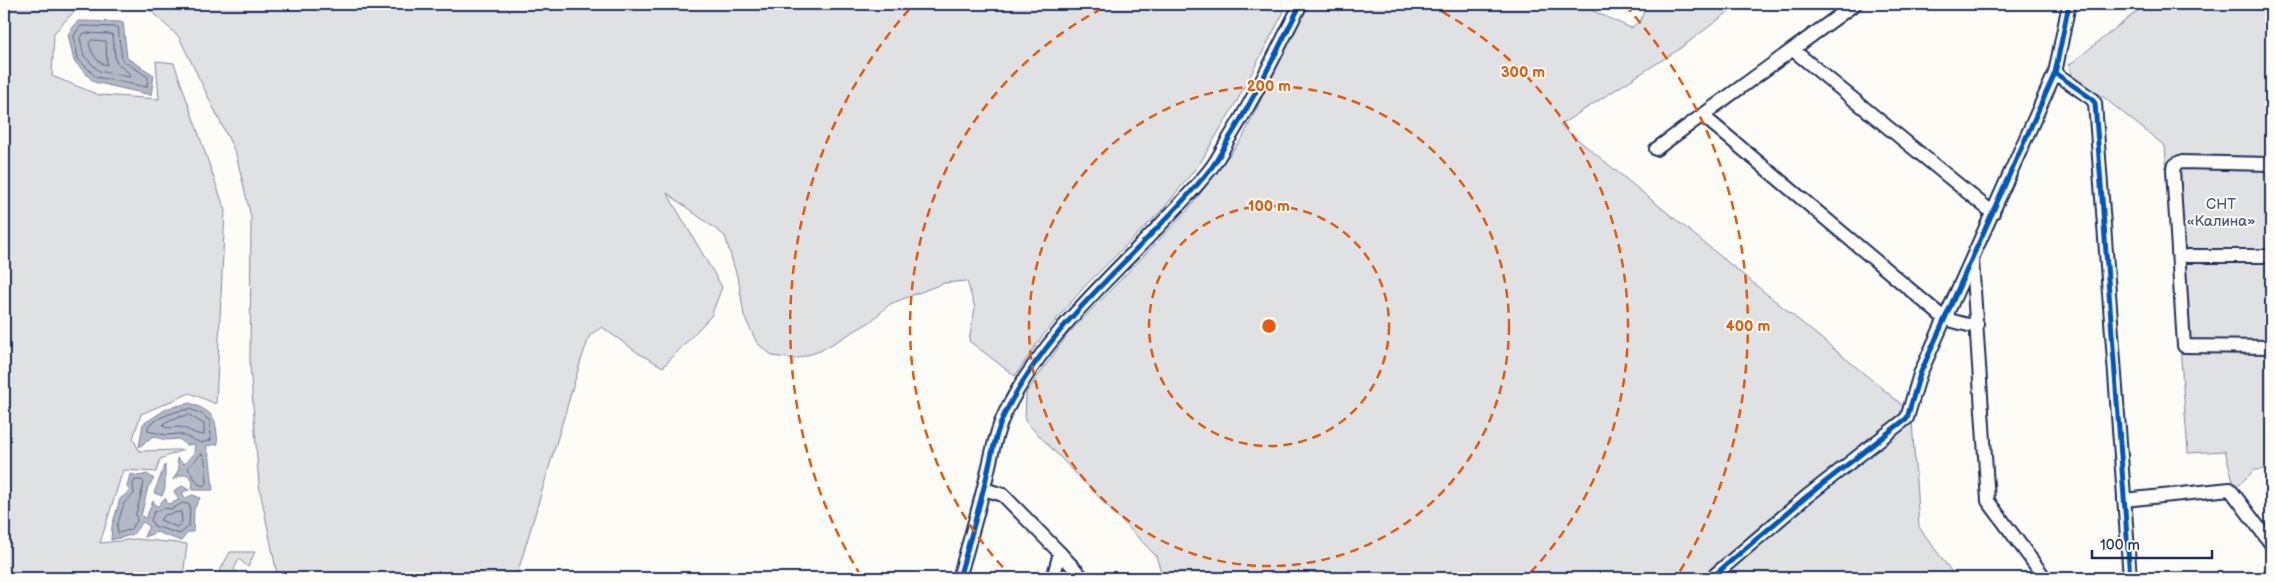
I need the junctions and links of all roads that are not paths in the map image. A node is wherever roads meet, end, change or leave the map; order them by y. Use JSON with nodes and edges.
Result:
{"nodes":[{"id":1,"x":1301,"y":4,"type":"edge"},
{"id":2,"x":1856,"y":4,"type":"edge"},
{"id":3,"x":2069,"y":4,"type":"edge"},
{"id":4,"x":1794,"y":50,"type":"junction"},
{"id":5,"x":2055,"y":73,"type":"junction"},
{"id":6,"x":1702,"y":115,"type":"junction"},
{"id":7,"x":1656,"y":149,"type":"dead end"},
{"id":8,"x":2271,"y":164,"type":"edge"},
{"id":9,"x":1993,"y":213,"type":"junction"},
{"id":10,"x":2187,"y":256,"type":"dead end"},
{"id":11,"x":2271,"y":256,"type":"edge"},
{"id":12,"x":1972,"y":258,"type":"junction"},
{"id":13,"x":1945,"y":319,"type":"junction"},
{"id":14,"x":1977,"y":324,"type":"junction"},
{"id":15,"x":2271,"y":347,"type":"edge"},
{"id":16,"x":984,"y":489,"type":"junction"},
{"id":17,"x":2124,"y":500,"type":"junction"},
{"id":18,"x":2271,"y":544,"type":"edge"},
{"id":19,"x":1060,"y":553,"type":"junction"},
{"id":20,"x":959,"y":578,"type":"edge"},
{"id":21,"x":1052,"y":578,"type":"edge"},
{"id":22,"x":1082,"y":578,"type":"edge"},
{"id":23,"x":1711,"y":578,"type":"edge"},
{"id":24,"x":2045,"y":578,"type":"edge"},
{"id":25,"x":2130,"y":578,"type":"edge"}],
"edges":[{"from":1,"to":16,"type":"street"},
{"from":2,"to":4,"type":"street"},
{"from":3,"to":5,"type":"street"},
{"from":4,"to":6,"type":"street"},
{"from":4,"to":9,"type":"street"},
{"from":5,"to":9,"type":"street"},
{"from":5,"to":17,"type":"street"},
{"from":6,"to":7,"type":"street"},
{"from":6,"to":13,"type":"street"},
{"from":8,"to":15,"type":"street"},
{"from":9,"to":12,"type":"street"},
{"from":10,"to":11,"type":"street"},
{"from":12,"to":13,"type":"street"},
{"from":12,"to":14,"type":"street"},
{"from":13,"to":14,"type":"street"},
{"from":13,"to":23,"type":"street"},
{"from":14,"to":24,"type":"street"},
{"from":16,"to":19,"type":"street"},
{"from":16,"to":20,"type":"street"},
{"from":17,"to":18,"type":"street"},
{"from":17,"to":25,"type":"street"},
{"from":19,"to":21,"type":"street"},
{"from":19,"to":22,"type":"street"}]}
